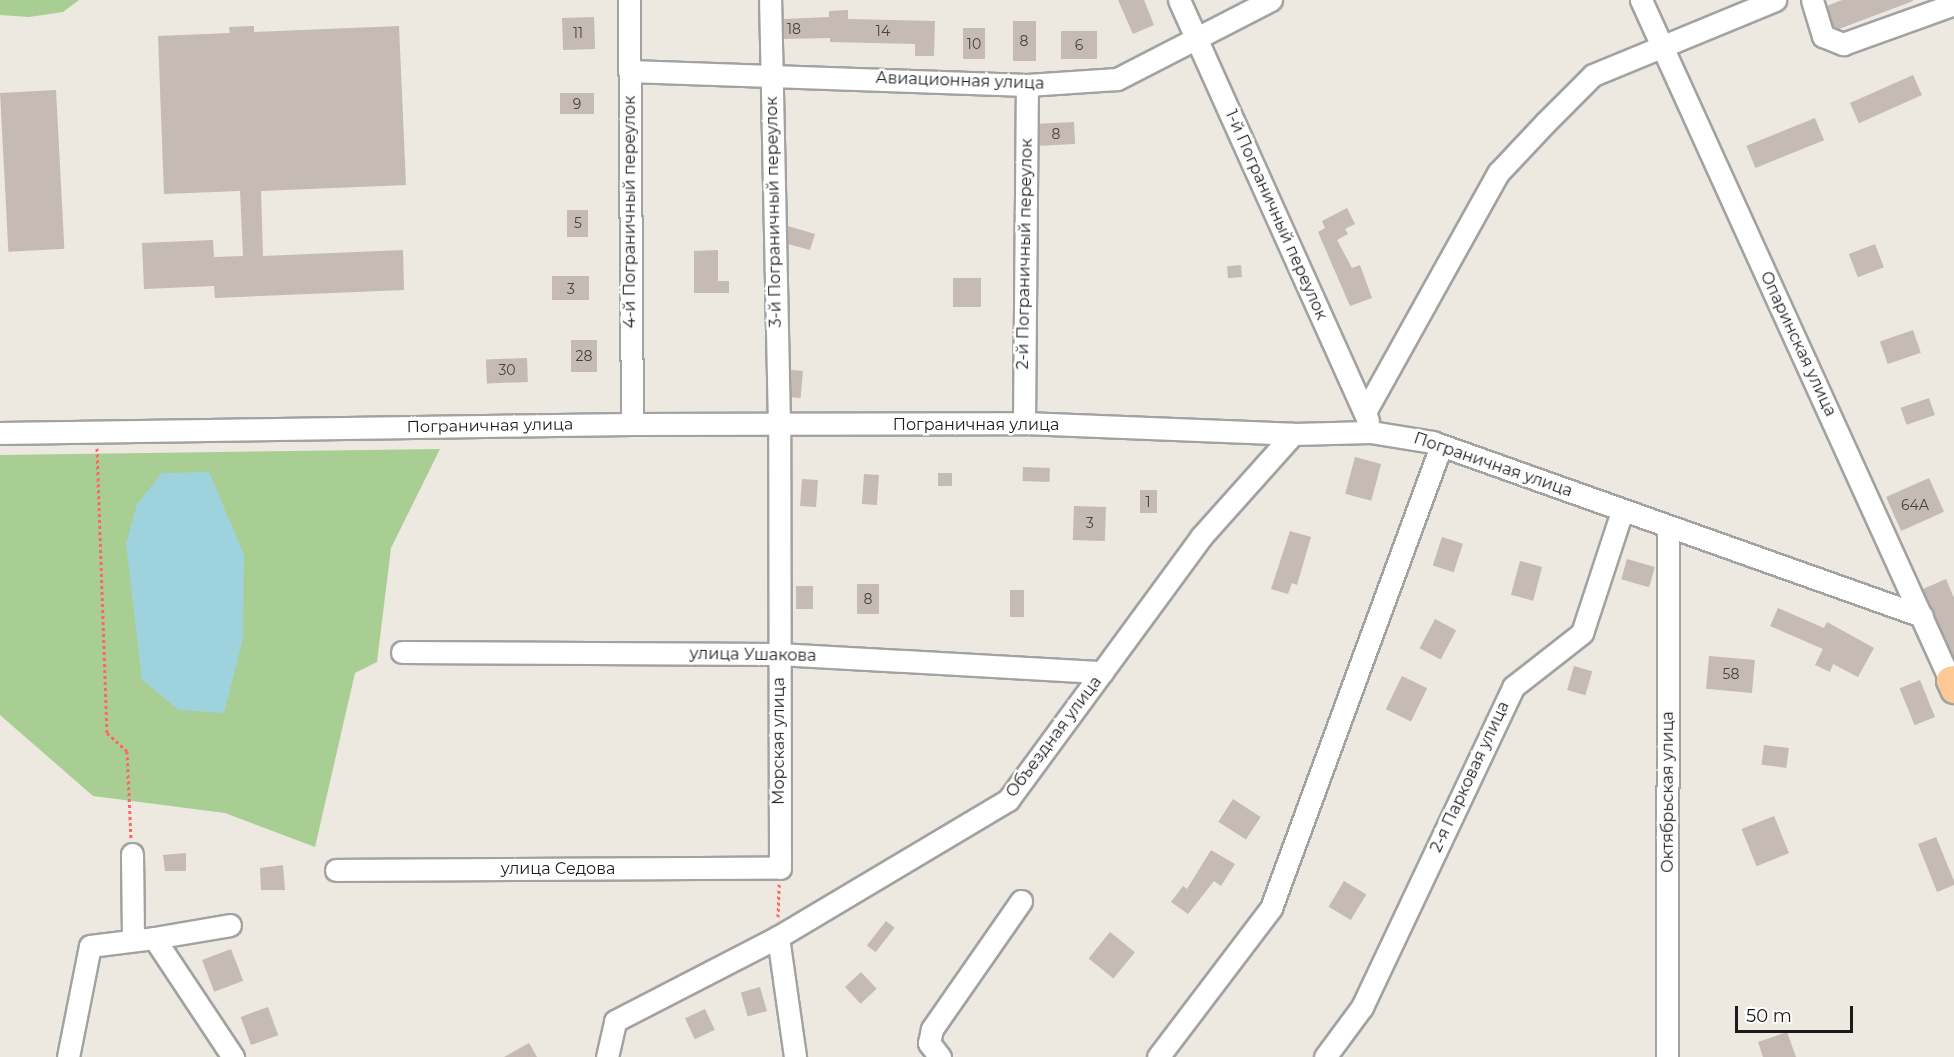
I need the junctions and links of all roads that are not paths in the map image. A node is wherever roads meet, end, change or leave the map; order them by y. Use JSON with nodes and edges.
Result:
{"nodes":[{"id":1,"x":629,"y":0,"type":"edge"},
{"id":2,"x":770,"y":0,"type":"edge"},
{"id":3,"x":1179,"y":0,"type":"edge"},
{"id":4,"x":1271,"y":0,"type":"edge"},
{"id":5,"x":1641,"y":0,"type":"edge"},
{"id":6,"x":1775,"y":0,"type":"edge"},
{"id":7,"x":1812,"y":0,"type":"edge"},
{"id":8,"x":1954,"y":4,"type":"edge"},
{"id":9,"x":1198,"y":40,"type":"junction"},
{"id":10,"x":1662,"y":47,"type":"junction"},
{"id":11,"x":629,"y":71,"type":"junction"},
{"id":12,"x":771,"y":74,"type":"junction"},
{"id":13,"x":1027,"y":85,"type":"junction"},
{"id":14,"x":1368,"y":422,"type":"junction"},
{"id":15,"x":1024,"y":423,"type":"junction"},
{"id":16,"x":632,"y":424,"type":"junction"},
{"id":17,"x":778,"y":424,"type":"junction"},
{"id":18,"x":0,"y":433,"type":"edge"},
{"id":19,"x":1293,"y":434,"type":"junction"},
{"id":20,"x":1441,"y":446,"type":"junction"},
{"id":21,"x":1622,"y":511,"type":"junction"},
{"id":22,"x":1668,"y":528,"type":"junction"},
{"id":23,"x":1922,"y":616,"type":"junction"},
{"id":24,"x":402,"y":652,"type":"dead end"},
{"id":25,"x":778,"y":654,"type":"junction"},
{"id":26,"x":1102,"y":672,"type":"junction"},
{"id":27,"x":1953,"y":683,"type":"edge"},
{"id":28,"x":132,"y":854,"type":"road end"},
{"id":29,"x":780,"y":868,"type":"joint"},
{"id":30,"x":336,"y":870,"type":"dead end"},
{"id":31,"x":1022,"y":901,"type":"dead end"},
{"id":32,"x":230,"y":925,"type":"dead end"},
{"id":33,"x":778,"y":937,"type":"junction"},
{"id":34,"x":144,"y":939,"type":"junction"},
{"id":35,"x":68,"y":1057,"type":"edge"},
{"id":36,"x":233,"y":1057,"type":"edge"},
{"id":37,"x":607,"y":1057,"type":"edge"},
{"id":38,"x":795,"y":1057,"type":"edge"},
{"id":39,"x":940,"y":1057,"type":"edge"},
{"id":40,"x":1158,"y":1057,"type":"edge"},
{"id":41,"x":1325,"y":1057,"type":"edge"},
{"id":42,"x":1667,"y":1057,"type":"edge"}],
"edges":[{"from":1,"to":11,"type":"street","name":"4-й Пограничный переулок"},
{"from":2,"to":12,"type":"street","name":"3-й Пограничный переулок"},
{"from":3,"to":9,"type":"street","name":"1-й Пограничный переулок"},
{"from":4,"to":9,"type":"street","name":"Авиационная улица"},
{"from":5,"to":10,"type":"street","name":"Опаринская улица"},
{"from":6,"to":10,"type":"street"},
{"from":7,"to":8,"type":"street"},
{"from":9,"to":13,"type":"street","name":"Авиационная улица"},
{"from":9,"to":14,"type":"street","name":"1-й Пограничный переулок"},
{"from":10,"to":14,"type":"street"},
{"from":10,"to":23,"type":"street","name":"Опаринская улица"},
{"from":11,"to":12,"type":"street","name":"Авиационная улица"},
{"from":11,"to":16,"type":"street","name":"4-й Пограничный переулок"},
{"from":12,"to":13,"type":"street","name":"Авиационная улица"},
{"from":12,"to":17,"type":"street","name":"3-й Пограничный переулок"},
{"from":13,"to":15,"type":"street","name":"2-й Пограничный переулок"},
{"from":14,"to":19,"type":"street","name":"Пограничная улица"},
{"from":14,"to":20,"type":"street","name":"Пограничная улица"},
{"from":15,"to":17,"type":"street","name":"Пограничная улица"},
{"from":15,"to":19,"type":"street","name":"Пограничная улица"},
{"from":16,"to":17,"type":"street","name":"Пограничная улица"},
{"from":16,"to":18,"type":"street","name":"Пограничная улица"},
{"from":17,"to":25,"type":"street","name":"Морская улица"},
{"from":19,"to":26,"type":"street","name":"Объездная улица"},
{"from":20,"to":21,"type":"street","name":"Пограничная улица"},
{"from":20,"to":40,"type":"street"},
{"from":21,"to":22,"type":"street","name":"Пограничная улица"},
{"from":21,"to":41,"type":"street","name":"2-я Парковая улица"},
{"from":22,"to":23,"type":"street","name":"Пограничная улица"},
{"from":22,"to":42,"type":"street","name":"Октябрьская улица"},
{"from":23,"to":27,"type":"street","name":"Опаринская улица"},
{"from":24,"to":25,"type":"street","name":"улица Ушакова"},
{"from":25,"to":26,"type":"street","name":"улица Ушакова"},
{"from":25,"to":29,"type":"street","name":"Морская улица"},
{"from":26,"to":33,"type":"street","name":"Объездная улица"},
{"from":28,"to":34,"type":"street"},
{"from":29,"to":30,"type":"street","name":"улица Седова"},
{"from":31,"to":39,"type":"street"},
{"from":32,"to":34,"type":"street"},
{"from":33,"to":37,"type":"street","name":"Объездная улица"},
{"from":33,"to":38,"type":"street"},
{"from":34,"to":35,"type":"street"},
{"from":34,"to":36,"type":"street"}]}
